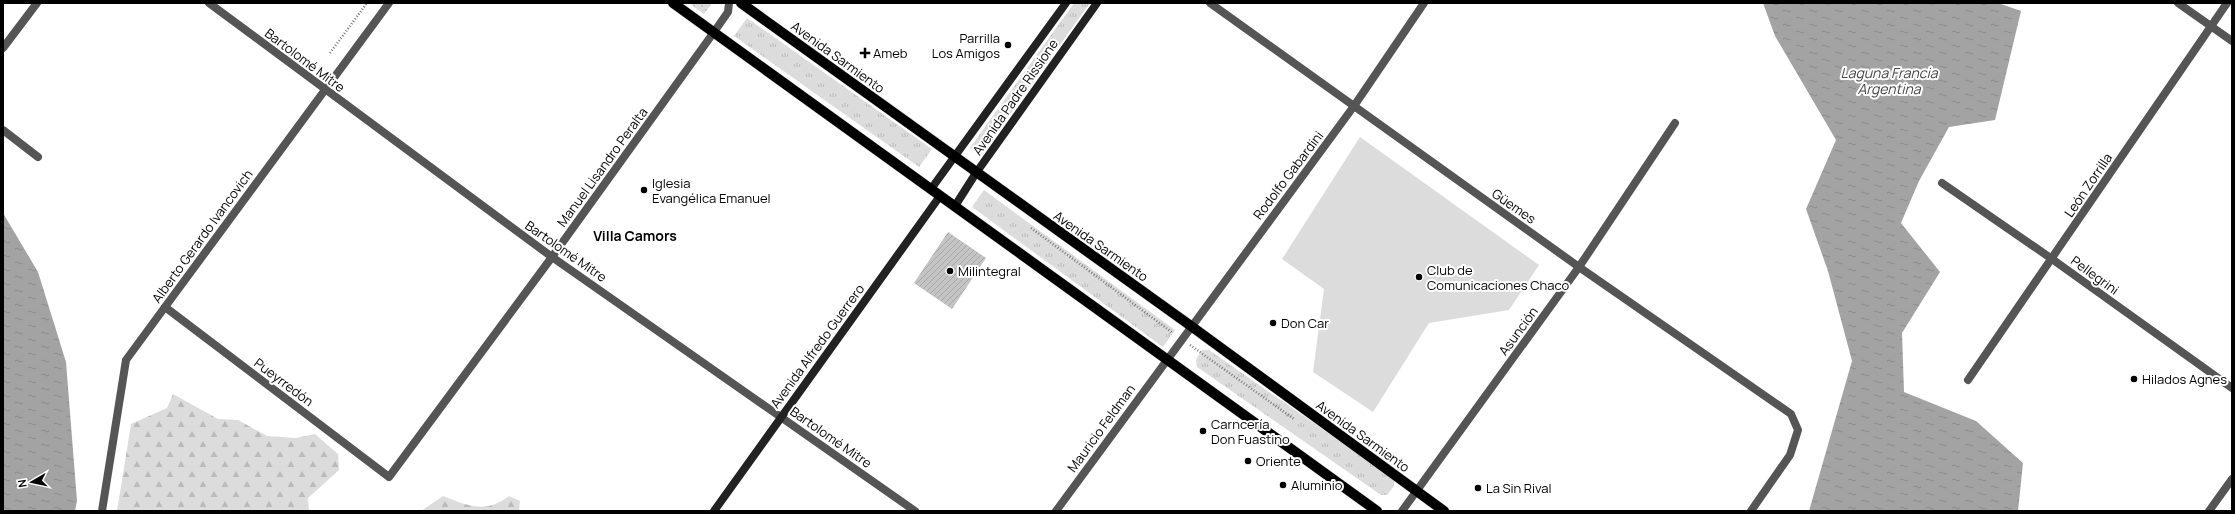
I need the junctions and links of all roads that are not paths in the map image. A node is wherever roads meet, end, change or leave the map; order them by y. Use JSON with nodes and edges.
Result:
{"nodes":[{"id":1,"x":37,"y":3,"type":"edge"},
{"id":2,"x":209,"y":3,"type":"edge"},
{"id":3,"x":389,"y":3,"type":"edge"},
{"id":4,"x":674,"y":3,"type":"edge"},
{"id":5,"x":729,"y":3,"type":"edge"},
{"id":6,"x":741,"y":3,"type":"edge"},
{"id":7,"x":1066,"y":3,"type":"edge"},
{"id":8,"x":1097,"y":3,"type":"edge"},
{"id":9,"x":1210,"y":3,"type":"edge"},
{"id":10,"x":1424,"y":3,"type":"edge"},
{"id":11,"x":2178,"y":3,"type":"edge"},
{"id":12,"x":2228,"y":3,"type":"edge"},
{"id":13,"x":2211,"y":26,"type":"junction"},
{"id":14,"x":714,"y":32,"type":"junction"},
{"id":15,"x":2232,"y":41,"type":"edge"},
{"id":16,"x":3,"y":48,"type":"edge"},
{"id":17,"x":324,"y":90,"type":"junction"},
{"id":18,"x":1354,"y":106,"type":"junction"},
{"id":19,"x":1675,"y":123,"type":"dead end"},
{"id":20,"x":3,"y":130,"type":"edge"},
{"id":21,"x":38,"y":157,"type":"dead end"},
{"id":22,"x":954,"y":157,"type":"junction"},
{"id":23,"x":976,"y":173,"type":"junction"},
{"id":24,"x":1942,"y":183,"type":"dead end"},
{"id":25,"x":931,"y":189,"type":"junction"},
{"id":26,"x":940,"y":196,"type":"junction"},
{"id":27,"x":955,"y":206,"type":"junction"},
{"id":28,"x":552,"y":257,"type":"junction"},
{"id":29,"x":2052,"y":259,"type":"junction"},
{"id":30,"x":1579,"y":267,"type":"junction"},
{"id":31,"x":165,"y":307,"type":"junction"},
{"id":32,"x":1191,"y":326,"type":"junction"},
{"id":33,"x":1167,"y":358,"type":"junction"},
{"id":34,"x":1968,"y":380,"type":"dead end"},
{"id":35,"x":2232,"y":388,"type":"edge"},
{"id":36,"x":781,"y":416,"type":"junction"},
{"id":37,"x":389,"y":477,"type":"joint"},
{"id":38,"x":2232,"y":479,"type":"edge"},
{"id":39,"x":1418,"y":492,"type":"junction"},
{"id":40,"x":102,"y":511,"type":"edge"},
{"id":41,"x":714,"y":511,"type":"edge"},
{"id":42,"x":915,"y":511,"type":"edge"},
{"id":43,"x":1056,"y":511,"type":"edge"},
{"id":44,"x":1377,"y":511,"type":"edge"},
{"id":45,"x":1402,"y":511,"type":"edge"},
{"id":46,"x":1444,"y":511,"type":"edge"},
{"id":47,"x":1751,"y":511,"type":"edge"},
{"id":48,"x":2209,"y":511,"type":"edge"}],
"edges":[{"from":1,"to":16,"type":"street"},
{"from":2,"to":17,"type":"street","name":"Bartolomé Mitre"},
{"from":3,"to":17,"type":"street","name":"Alberto Gerardo Ivancovich"},
{"from":4,"to":14,"type":"main road"},
{"from":5,"to":14,"type":"street","name":"Manuel Lisandro Peralta"},
{"from":6,"to":22,"type":"main road","name":"Avenida Sarmiento"},
{"from":7,"to":22,"type":"main road","name":"Avenida Padre Rissione"},
{"from":8,"to":23,"type":"main road","name":"Avenida Padre Rissione"},
{"from":9,"to":18,"type":"street","name":"Güemes"},
{"from":10,"to":18,"type":"street","name":"Rodolfo Gabardini"},
{"from":11,"to":13,"type":"street"},
{"from":12,"to":13,"type":"street","name":"León Zorrilla"},
{"from":13,"to":15,"type":"street"},
{"from":13,"to":29,"type":"street","name":"León Zorrilla"},
{"from":14,"to":25,"type":"main road"},
{"from":14,"to":28,"type":"street","name":"Manuel Lisandro Peralta"},
{"from":17,"to":28,"type":"street","name":"Bartolomé Mitre"},
{"from":17,"to":31,"type":"street","name":"Alberto Gerardo Ivancovich"},
{"from":18,"to":30,"type":"street","name":"Güemes"},
{"from":18,"to":32,"type":"street","name":"Rodolfo Gabardini"},
{"from":19,"to":30,"type":"street","name":"Asunción"},
{"from":20,"to":21,"type":"street"},
{"from":22,"to":23,"type":"main road","name":"Avenida Sarmiento"},
{"from":22,"to":25,"type":"main road","name":"Avenida Padre Rissione"},
{"from":23,"to":27,"type":"main road","name":"Avenida Padre Rissione"},
{"from":23,"to":32,"type":"main road","name":"Avenida Sarmiento"},
{"from":24,"to":29,"type":"street","name":"Pellegrini"},
{"from":25,"to":26,"type":"main road"},
{"from":26,"to":27,"type":"main road"},
{"from":26,"to":36,"type":"main road","name":"Avenida Alfredo Guerrero"},
{"from":27,"to":33,"type":"main road"},
{"from":28,"to":36,"type":"street","name":"Bartolomé Mitre"},
{"from":28,"to":37,"type":"street","name":"Manuel Lisandro Peralta"},
{"from":29,"to":34,"type":"street","name":"León Zorrilla"},
{"from":29,"to":35,"type":"street","name":"Pellegrini"},
{"from":30,"to":39,"type":"street","name":"Asunción"},
{"from":30,"to":47,"type":"street","name":"Güemes"},
{"from":31,"to":37,"type":"street","name":"Pueyrredón"},
{"from":31,"to":40,"type":"street","name":"Alberto Gerardo Ivancovich"},
{"from":32,"to":33,"type":"street","name":"Rodolfo Gabardini"},
{"from":32,"to":39,"type":"main road","name":"Avenida Sarmiento"},
{"from":33,"to":43,"type":"street","name":"Mauricio Feldman"},
{"from":33,"to":44,"type":"main road"},
{"from":36,"to":41,"type":"main road","name":"Avenida Alfredo Guerrero"},
{"from":36,"to":42,"type":"street","name":"Bartolomé Mitre"},
{"from":38,"to":48,"type":"street"},
{"from":39,"to":45,"type":"street","name":"Asunción"},
{"from":39,"to":46,"type":"main road","name":"Avenida Sarmiento"}]}
